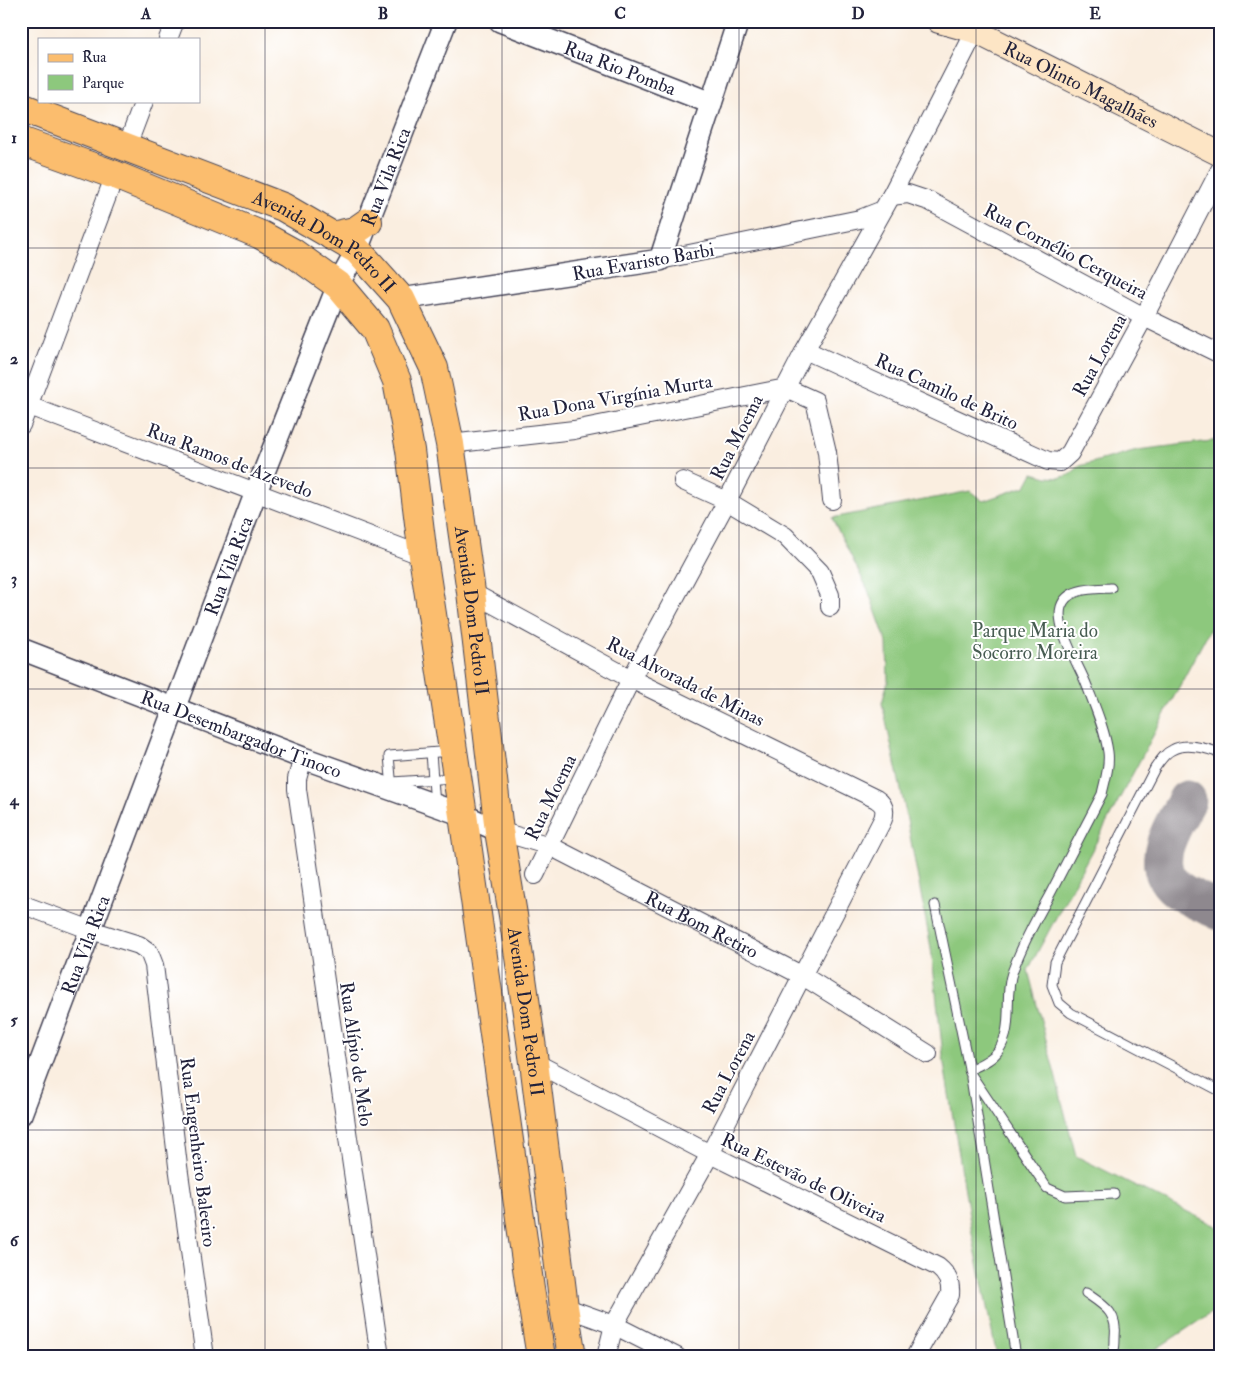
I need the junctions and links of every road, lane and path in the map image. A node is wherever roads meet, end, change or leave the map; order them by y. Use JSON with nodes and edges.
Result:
{"nodes":[{"id":1,"x":175,"y":21,"type":"edge"},
{"id":2,"x":446,"y":21,"type":"edge"},
{"id":3,"x":500,"y":21,"type":"edge"},
{"id":4,"x":738,"y":21,"type":"edge"},
{"id":5,"x":939,"y":21,"type":"edge"},
{"id":6,"x":977,"y":26,"type":"edge"},
{"id":7,"x":168,"y":38,"type":"edge"},
{"id":8,"x":144,"y":102,"type":"edge"},
{"id":9,"x":711,"y":103,"type":"junction"},
{"id":10,"x":21,"y":106,"type":"edge"},
{"id":11,"x":21,"y":141,"type":"edge"},
{"id":12,"x":127,"y":146,"type":"junction"},
{"id":13,"x":1220,"y":154,"type":"edge"},
{"id":14,"x":1220,"y":170,"type":"edge"},
{"id":15,"x":115,"y":175,"type":"junction"},
{"id":16,"x":887,"y":203,"type":"junction"},
{"id":17,"x":368,"y":222,"type":"junction"},
{"id":18,"x":332,"y":236,"type":"junction"},
{"id":19,"x":357,"y":250,"type":"junction"},
{"id":20,"x":660,"y":260,"type":"junction"},
{"id":21,"x":338,"y":286,"type":"junction"},
{"id":22,"x":401,"y":299,"type":"junction"},
{"id":23,"x":1144,"y":317,"type":"junction"},
{"id":24,"x":805,"y":350,"type":"junction"},
{"id":25,"x":1220,"y":354,"type":"edge"},
{"id":26,"x":786,"y":388,"type":"junction"},
{"id":27,"x":25,"y":404,"type":"edge"},
{"id":28,"x":21,"y":425,"type":"edge"},
{"id":29,"x":450,"y":444,"type":"junction"},
{"id":30,"x":1070,"y":453,"type":"joint"},
{"id":31,"x":683,"y":481,"type":"dead end"},
{"id":32,"x":256,"y":492,"type":"junction"},
{"id":33,"x":832,"y":500,"type":"dead end"},
{"id":34,"x":727,"y":501,"type":"junction"},
{"id":35,"x":423,"y":556,"type":"junction"},
{"id":36,"x":1111,"y":588,"type":"dead end"},
{"id":37,"x":471,"y":592,"type":"junction"},
{"id":38,"x":830,"y":607,"type":"dead end"},
{"id":39,"x":21,"y":648,"type":"edge"},
{"id":40,"x":631,"y":679,"type":"junction"},
{"id":41,"x":173,"y":708,"type":"junction"},
{"id":42,"x":442,"y":752,"type":"junction"},
{"id":43,"x":1220,"y":754,"type":"edge"},
{"id":44,"x":303,"y":758,"type":"junction"},
{"id":45,"x":445,"y":778,"type":"junction"},
{"id":46,"x":392,"y":786,"type":"junction"},
{"id":47,"x":435,"y":805,"type":"junction"},
{"id":48,"x":884,"y":806,"type":"joint"},
{"id":49,"x":464,"y":815,"type":"junction"},
{"id":50,"x":499,"y":831,"type":"junction"},
{"id":51,"x":550,"y":846,"type":"junction"},
{"id":52,"x":536,"y":875,"type":"dead end"},
{"id":53,"x":21,"y":904,"type":"edge"},
{"id":54,"x":934,"y":906,"type":"dead end"},
{"id":55,"x":91,"y":930,"type":"junction"},
{"id":56,"x":803,"y":976,"type":"junction"},
{"id":57,"x":928,"y":1054,"type":"dead end"},
{"id":58,"x":534,"y":1062,"type":"junction"},
{"id":59,"x":970,"y":1071,"type":"junction"},
{"id":60,"x":1220,"y":1091,"type":"edge"},
{"id":61,"x":21,"y":1114,"type":"edge"},
{"id":62,"x":710,"y":1154,"type":"junction"},
{"id":63,"x":1114,"y":1194,"type":"dead end"},
{"id":64,"x":1086,"y":1293,"type":"dead end"},
{"id":65,"x":564,"y":1307,"type":"junction"},
{"id":66,"x":614,"y":1325,"type":"junction"},
{"id":67,"x":205,"y":1357,"type":"edge"},
{"id":68,"x":380,"y":1357,"type":"edge"},
{"id":69,"x":541,"y":1357,"type":"edge"},
{"id":70,"x":572,"y":1357,"type":"edge"},
{"id":71,"x":606,"y":1357,"type":"edge"},
{"id":72,"x":677,"y":1357,"type":"edge"},
{"id":73,"x":915,"y":1357,"type":"edge"},
{"id":74,"x":1016,"y":1357,"type":"edge"},
{"id":75,"x":1110,"y":1357,"type":"edge"}],
"edges":[{"from":1,"to":7,"type":"street"},
{"from":2,"to":17,"type":"street","name":"Rua Vila Rica"},
{"from":3,"to":9,"type":"street","name":"Rua Rio Pomba"},
{"from":4,"to":9,"type":"street"},
{"from":5,"to":6,"type":"main road","name":"Rua Olinto Magalhães"},
{"from":6,"to":13,"type":"main road","name":"Rua Olinto Magalhães"},
{"from":6,"to":16,"type":"street","name":"Rua Moema"},
{"from":8,"to":12,"type":"street"},
{"from":9,"to":20,"type":"street"},
{"from":10,"to":12,"type":"main road","name":"Avenida Dom Pedro II"},
{"from":11,"to":15,"type":"main road","name":"Avenida Dom Pedro II"},
{"from":12,"to":18,"type":"main road","name":"Avenida Dom Pedro II"},
{"from":14,"to":23,"type":"street","name":"Rua Lorena"},
{"from":15,"to":21,"type":"main road","name":"Avenida Dom Pedro II"},
{"from":15,"to":27,"type":"street"},
{"from":16,"to":20,"type":"street","name":"Rua Evaristo Barbi"},
{"from":16,"to":23,"type":"street","name":"Rua Cornélio Cerqueira"},
{"from":16,"to":24,"type":"street","name":"Rua Moema"},
{"from":17,"to":18,"type":"main road"},
{"from":17,"to":19,"type":"street","name":"Rua Vila Rica"},
{"from":18,"to":19,"type":"main road","name":"Avenida Dom Pedro II"},
{"from":19,"to":21,"type":"street","name":"Rua Vila Rica"},
{"from":19,"to":22,"type":"main road","name":"Avenida Dom Pedro II"},
{"from":20,"to":22,"type":"street","name":"Rua Evaristo Barbi"},
{"from":21,"to":32,"type":"street","name":"Rua Vila Rica"},
{"from":21,"to":35,"type":"main road","name":"Avenida Dom Pedro II"},
{"from":22,"to":29,"type":"main road","name":"Avenida Dom Pedro II"},
{"from":23,"to":25,"type":"street","name":"Rua Cornélio Cerqueira"},
{"from":23,"to":30,"type":"street","name":"Rua Lorena"},
{"from":24,"to":26,"type":"street","name":"Rua Moema"},
{"from":24,"to":30,"type":"street","name":"Rua Camilo de Brito"},
{"from":26,"to":29,"type":"street","name":"Rua Dona Virgínia Murta"},
{"from":26,"to":33,"type":"street"},
{"from":26,"to":34,"type":"street","name":"Rua Moema"},
{"from":27,"to":28,"type":"street"},
{"from":27,"to":32,"type":"street","name":"Rua Ramos de Azevedo"},
{"from":29,"to":37,"type":"main road","name":"Avenida Dom Pedro II"},
{"from":31,"to":34,"type":"street"},
{"from":32,"to":35,"type":"street","name":"Rua Ramos de Azevedo"},
{"from":32,"to":41,"type":"street","name":"Rua Vila Rica"},
{"from":34,"to":38,"type":"street"},
{"from":34,"to":40,"type":"street","name":"Rua Moema"},
{"from":35,"to":42,"type":"main road","name":"Avenida Dom Pedro II"},
{"from":36,"to":59,"type":"lane"},
{"from":37,"to":40,"type":"street","name":"Rua Alvorada de Minas"},
{"from":37,"to":50,"type":"main road","name":"Avenida Dom Pedro II"},
{"from":39,"to":41,"type":"street","name":"Rua Desembargador Tinoco"},
{"from":40,"to":48,"type":"street","name":"Rua Alvorada de Minas"},
{"from":40,"to":51,"type":"street","name":"Rua Moema"},
{"from":41,"to":44,"type":"street","name":"Rua Desembargador Tinoco"},
{"from":41,"to":55,"type":"street","name":"Rua Vila Rica"},
{"from":42,"to":45,"type":"main road","name":"Avenida Dom Pedro II"},
{"from":42,"to":46,"type":"lane"},
{"from":43,"to":60,"type":"lane"},
{"from":44,"to":46,"type":"street","name":"Rua Desembargador Tinoco"},
{"from":44,"to":68,"type":"street","name":"Rua Alípio de Melo"},
{"from":45,"to":46,"type":"lane"},
{"from":45,"to":47,"type":"lane"},
{"from":45,"to":49,"type":"main road","name":"Avenida Dom Pedro II"},
{"from":46,"to":47,"type":"street","name":"Rua Desembargador Tinoco"},
{"from":47,"to":49,"type":"street","name":"Rua Desembargador Tinoco"},
{"from":48,"to":56,"type":"street","name":"Rua Lorena"},
{"from":49,"to":50,"type":"street","name":"Rua Bom Retiro"},
{"from":49,"to":69,"type":"main road","name":"Avenida Dom Pedro II"},
{"from":50,"to":51,"type":"street","name":"Rua Bom Retiro"},
{"from":50,"to":58,"type":"main road","name":"Avenida Dom Pedro II"},
{"from":51,"to":52,"type":"street","name":"Rua Moema"},
{"from":51,"to":56,"type":"street","name":"Rua Bom Retiro"},
{"from":53,"to":55,"type":"street"},
{"from":54,"to":59,"type":"lane"},
{"from":55,"to":61,"type":"street","name":"Rua Vila Rica"},
{"from":55,"to":67,"type":"street","name":"Rua Engenheiro Baleeiro"},
{"from":56,"to":57,"type":"street","name":"Rua Bom Retiro"},
{"from":56,"to":62,"type":"street","name":"Rua Lorena"},
{"from":58,"to":62,"type":"street","name":"Rua Estevão de Oliveira"},
{"from":58,"to":65,"type":"main road","name":"Avenida Dom Pedro II"},
{"from":59,"to":63,"type":"lane"},
{"from":59,"to":74,"type":"lane"},
{"from":62,"to":66,"type":"street","name":"Rua Lorena"},
{"from":62,"to":73,"type":"street","name":"Rua Estevão de Oliveira"},
{"from":64,"to":75,"type":"lane"},
{"from":65,"to":66,"type":"street"},
{"from":65,"to":70,"type":"main road","name":"Avenida Dom Pedro II"},
{"from":66,"to":71,"type":"street","name":"Rua Lorena"},
{"from":66,"to":72,"type":"street"}]}
